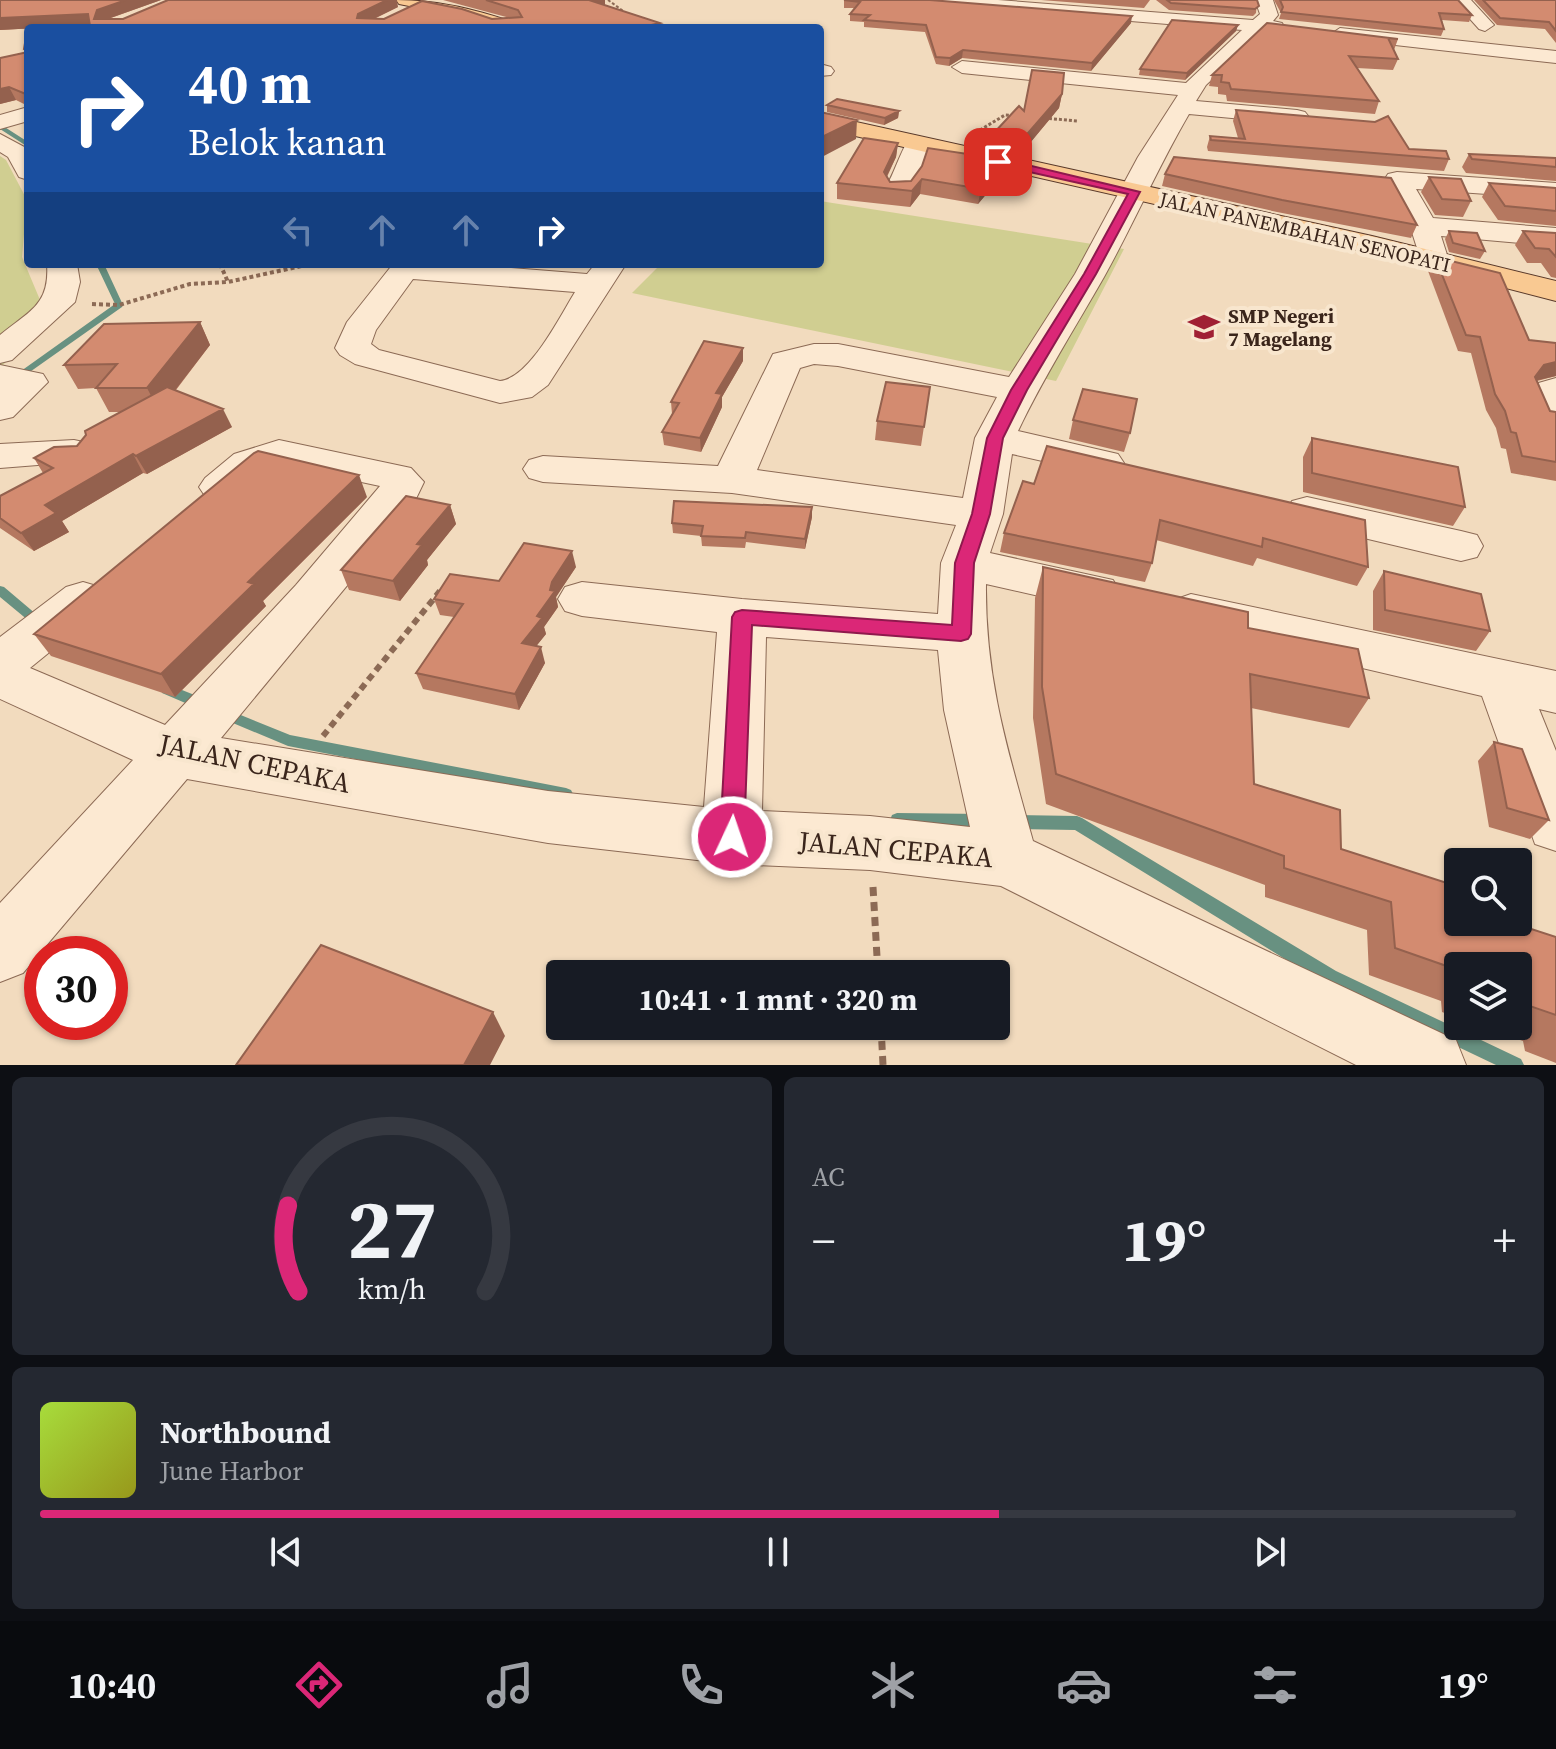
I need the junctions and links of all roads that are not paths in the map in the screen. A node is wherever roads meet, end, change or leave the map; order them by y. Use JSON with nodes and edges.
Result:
{"nodes":[{"id":1,"x":405,"y":0,"type":"edge"},
{"id":2,"x":932,"y":0,"type":"edge"},
{"id":3,"x":1075,"y":0,"type":"edge"},
{"id":4,"x":1462,"y":0,"type":"edge"},
{"id":5,"x":425,"y":4,"type":"junction"},
{"id":6,"x":1098,"y":12,"type":"junction"},
{"id":7,"x":1276,"y":17,"type":"edge"},
{"id":8,"x":391,"y":18,"type":"edge"},
{"id":9,"x":1337,"y":18,"type":"edge"},
{"id":10,"x":1377,"y":19,"type":"edge"},
{"id":11,"x":1460,"y":23,"type":"edge"},
{"id":12,"x":501,"y":24,"type":"edge"},
{"id":13,"x":1320,"y":32,"type":"edge"},
{"id":14,"x":1472,"y":49,"type":"junction"},
{"id":15,"x":1556,"y":57,"type":"edge"},
{"id":16,"x":962,"y":67,"type":"dead end"},
{"id":17,"x":1532,"y":70,"type":"dead end"},
{"id":18,"x":1187,"y":98,"type":"junction"},
{"id":19,"x":24,"y":115,"type":"edge"},
{"id":20,"x":1324,"y":119,"type":"edge"},
{"id":21,"x":0,"y":122,"type":"edge"},
{"id":22,"x":824,"y":122,"type":"edge"},
{"id":23,"x":931,"y":147,"type":"junction"},
{"id":24,"x":1367,"y":177,"type":"edge"},
{"id":25,"x":1397,"y":180,"type":"junction"},
{"id":26,"x":898,"y":188,"type":"edge"},
{"id":27,"x":1556,"y":191,"type":"edge"},
{"id":28,"x":1134,"y":192,"type":"junction"},
{"id":29,"x":1424,"y":226,"type":"junction"},
{"id":30,"x":1556,"y":237,"type":"edge"},
{"id":31,"x":1434,"y":261,"type":"junction"},
{"id":32,"x":62,"y":268,"type":"edge"},
{"id":33,"x":406,"y":268,"type":"edge"},
{"id":34,"x":435,"y":268,"type":"edge"},
{"id":35,"x":602,"y":274,"type":"edge"},
{"id":36,"x":1556,"y":291,"type":"edge"},
{"id":37,"x":0,"y":353,"type":"edge"},
{"id":38,"x":0,"y":376,"type":"edge"},
{"id":39,"x":1556,"y":389,"type":"edge"},
{"id":40,"x":1019,"y":390,"type":"junction"},
{"id":41,"x":0,"y":409,"type":"edge"},
{"id":42,"x":1556,"y":418,"type":"edge"},
{"id":43,"x":995,"y":438,"type":"junction"},
{"id":44,"x":74,"y":452,"type":"edge"},
{"id":45,"x":0,"y":456,"type":"edge"},
{"id":46,"x":543,"y":469,"type":"dead end"},
{"id":47,"x":1144,"y":472,"type":"edge"},
{"id":48,"x":732,"y":480,"type":"junction"},
{"id":49,"x":1265,"y":501,"type":"edge"},
{"id":50,"x":189,"y":512,"type":"edge"},
{"id":51,"x":981,"y":514,"type":"junction"},
{"id":52,"x":1461,"y":546,"type":"dead end"},
{"id":53,"x":964,"y":563,"type":"junction"},
{"id":54,"x":117,"y":571,"type":"edge"},
{"id":55,"x":582,"y":599,"type":"dead end"},
{"id":56,"x":742,"y":617,"type":"junction"},
{"id":57,"x":961,"y":634,"type":"junction"},
{"id":58,"x":0,"y":664,"type":"edge"},
{"id":59,"x":0,"y":677,"type":"edge"},
{"id":60,"x":1502,"y":680,"type":"junction"},
{"id":61,"x":1556,"y":692,"type":"edge"},
{"id":62,"x":172,"y":753,"type":"junction"},
{"id":63,"x":1556,"y":825,"type":"edge"},
{"id":64,"x":732,"y":837,"type":"junction"},
{"id":65,"x":1008,"y":859,"type":"junction"},
{"id":66,"x":0,"y":950,"type":"edge"},
{"id":67,"x":1431,"y":1065,"type":"edge"}],
"edges":[{"from":1,"to":5,"type":"main road"},
{"from":2,"to":6,"type":"street"},
{"from":3,"to":6,"type":"street"},
{"from":4,"to":11,"type":"street"},
{"from":5,"to":8,"type":"street"},
{"from":5,"to":12,"type":"main road"},
{"from":6,"to":7,"type":"street"},
{"from":7,"to":18,"type":"street"},
{"from":9,"to":10,"type":"street"},
{"from":13,"to":14,"type":"street"},
{"from":14,"to":15,"type":"street"},
{"from":14,"to":17,"type":"street"},
{"from":16,"to":18,"type":"street"},
{"from":18,"to":20,"type":"street"},
{"from":18,"to":28,"type":"street"},
{"from":19,"to":21,"type":"street"},
{"from":22,"to":23,"type":"main road","name":"JALAN PANEMBAHAN SENOPATI"},
{"from":23,"to":26,"type":"street"},
{"from":23,"to":28,"type":"main road","name":"JALAN PANEMBAHAN SENOPATI"},
{"from":24,"to":25,"type":"street"},
{"from":25,"to":27,"type":"street"},
{"from":25,"to":29,"type":"street"},
{"from":28,"to":31,"type":"main road","name":"JALAN PANEMBAHAN SENOPATI"},
{"from":28,"to":40,"type":"street"},
{"from":29,"to":30,"type":"street"},
{"from":29,"to":31,"type":"street"},
{"from":31,"to":36,"type":"main road","name":"JALAN PANEMBAHAN SENOPATI"},
{"from":32,"to":37,"type":"street"},
{"from":33,"to":35,"type":"street"},
{"from":34,"to":35,"type":"street"},
{"from":38,"to":41,"type":"street"},
{"from":39,"to":42,"type":"street"},
{"from":40,"to":43,"type":"street"},
{"from":40,"to":48,"type":"street"},
{"from":43,"to":47,"type":"street"},
{"from":43,"to":51,"type":"street"},
{"from":44,"to":45,"type":"street"},
{"from":46,"to":48,"type":"street"},
{"from":48,"to":51,"type":"street"},
{"from":49,"to":52,"type":"street"},
{"from":50,"to":62,"type":"street"},
{"from":51,"to":53,"type":"street"},
{"from":53,"to":57,"type":"street"},
{"from":53,"to":60,"type":"street"},
{"from":54,"to":58,"type":"street"},
{"from":55,"to":56,"type":"street"},
{"from":56,"to":57,"type":"street"},
{"from":56,"to":64,"type":"street"},
{"from":57,"to":65,"type":"street"},
{"from":59,"to":62,"type":"street","name":"JALAN CEPAKA"},
{"from":60,"to":61,"type":"street"},
{"from":60,"to":63,"type":"street"},
{"from":62,"to":64,"type":"street","name":"JALAN CEPAKA"},
{"from":62,"to":66,"type":"street"},
{"from":64,"to":65,"type":"street","name":"JALAN CEPAKA"},
{"from":65,"to":67,"type":"street","name":"JALAN CEPAKA"}]}
